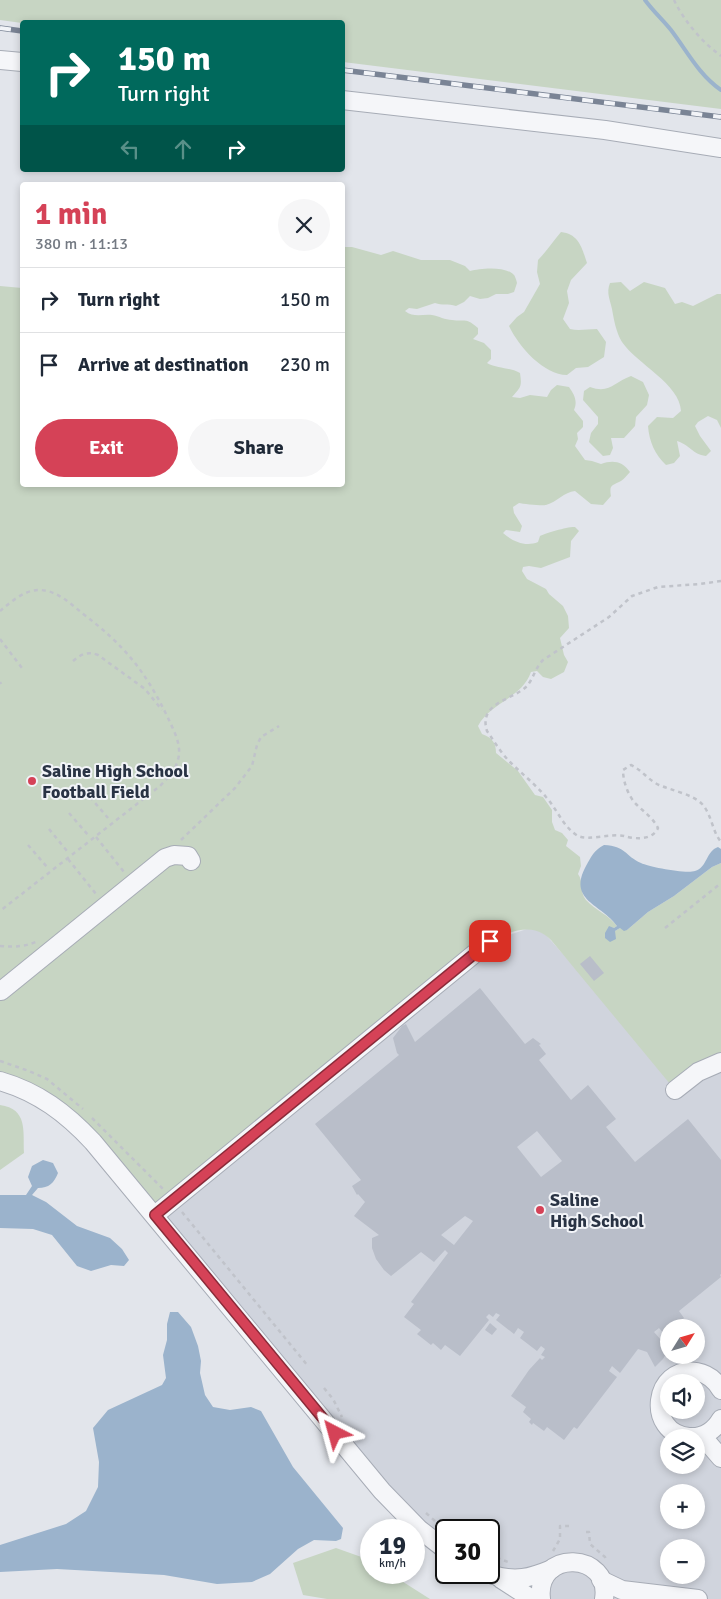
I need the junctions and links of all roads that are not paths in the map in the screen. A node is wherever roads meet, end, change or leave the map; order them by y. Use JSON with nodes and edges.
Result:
{"nodes":[{"id":1,"x":0,"y":60,"type":"edge"},
{"id":2,"x":20,"y":62,"type":"edge"},
{"id":3,"x":345,"y":100,"type":"edge"},
{"id":4,"x":721,"y":148,"type":"edge"},
{"id":5,"x":191,"y":861,"type":"dead end"},
{"id":6,"x":490,"y":941,"type":"dead end"},
{"id":7,"x":0,"y":992,"type":"edge"},
{"id":8,"x":721,"y":1062,"type":"edge"},
{"id":9,"x":0,"y":1081,"type":"edge"},
{"id":10,"x":675,"y":1090,"type":"dead end"},
{"id":11,"x":155,"y":1215,"type":"junction"},
{"id":12,"x":721,"y":1390,"type":"edge"},
{"id":13,"x":721,"y":1420,"type":"edge"},
{"id":14,"x":672,"y":1429,"type":"edge"},
{"id":15,"x":705,"y":1434,"type":"edge"},
{"id":16,"x":705,"y":1439,"type":"edge"},
{"id":17,"x":721,"y":1458,"type":"edge"},
{"id":18,"x":435,"y":1541,"type":"edge"},
{"id":19,"x":551,"y":1561,"type":"junction"},
{"id":20,"x":500,"y":1577,"type":"edge"},
{"id":21,"x":500,"y":1578,"type":"edge"},
{"id":22,"x":601,"y":1580,"type":"junction"},
{"id":23,"x":532,"y":1599,"type":"edge"},
{"id":24,"x":541,"y":1599,"type":"edge"},
{"id":25,"x":604,"y":1599,"type":"edge"},
{"id":26,"x":698,"y":1599,"type":"edge"}],
"edges":[{"from":1,"to":2,"type":"street"},
{"from":3,"to":4,"type":"street"},
{"from":5,"to":7,"type":"street"},
{"from":6,"to":11,"type":"street"},
{"from":8,"to":10,"type":"street"},
{"from":9,"to":11,"type":"street"},
{"from":11,"to":18,"type":"street"},
{"from":12,"to":14,"type":"street"},
{"from":13,"to":15,"type":"street"},
{"from":16,"to":17,"type":"street"},
{"from":19,"to":20,"type":"street"},
{"from":19,"to":22,"type":"street"},
{"from":19,"to":24,"type":"street"},
{"from":21,"to":23,"type":"street"},
{"from":22,"to":25,"type":"street"},
{"from":22,"to":26,"type":"street"}]}
